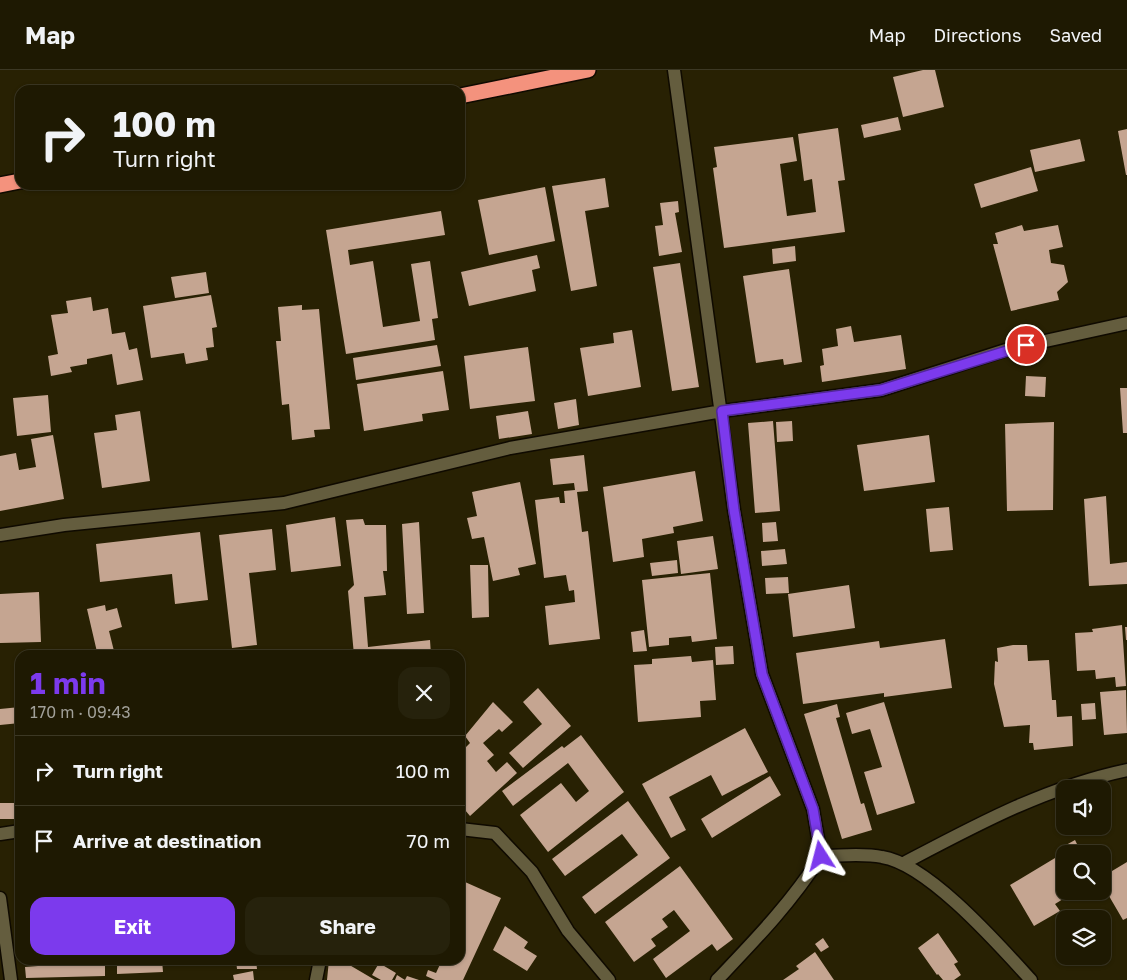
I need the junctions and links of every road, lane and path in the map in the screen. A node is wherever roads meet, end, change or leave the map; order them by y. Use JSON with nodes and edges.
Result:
{"nodes":[{"id":1,"x":588,"y":70,"type":"edge"},
{"id":2,"x":674,"y":70,"type":"edge"},
{"id":3,"x":465,"y":95,"type":"edge"},
{"id":4,"x":15,"y":182,"type":"edge"},
{"id":5,"x":0,"y":185,"type":"edge"},
{"id":6,"x":1127,"y":323,"type":"edge"},
{"id":7,"x":722,"y":411,"type":"junction"},
{"id":8,"x":0,"y":535,"type":"edge"},
{"id":9,"x":1127,"y":770,"type":"edge"},
{"id":10,"x":465,"y":830,"type":"edge"},
{"id":11,"x":15,"y":832,"type":"edge"},
{"id":12,"x":0,"y":834,"type":"edge"},
{"id":13,"x":821,"y":856,"type":"junction"},
{"id":14,"x":904,"y":863,"type":"junction"},
{"id":15,"x":0,"y":898,"type":"edge"},
{"id":16,"x":319,"y":965,"type":"edge"},
{"id":17,"x":11,"y":980,"type":"edge"},
{"id":18,"x":316,"y":980,"type":"edge"},
{"id":19,"x":609,"y":980,"type":"edge"},
{"id":20,"x":717,"y":980,"type":"edge"},
{"id":21,"x":1032,"y":980,"type":"edge"}],
"edges":[{"from":1,"to":3,"type":"highway"},
{"from":2,"to":7,"type":"street"},
{"from":4,"to":5,"type":"highway"},
{"from":6,"to":7,"type":"street"},
{"from":7,"to":8,"type":"street"},
{"from":7,"to":13,"type":"street"},
{"from":9,"to":14,"type":"street"},
{"from":10,"to":19,"type":"street"},
{"from":11,"to":12,"type":"street"},
{"from":13,"to":14,"type":"street"},
{"from":13,"to":20,"type":"street"},
{"from":14,"to":21,"type":"street"},
{"from":15,"to":17,"type":"street"},
{"from":16,"to":18,"type":"street"}]}
